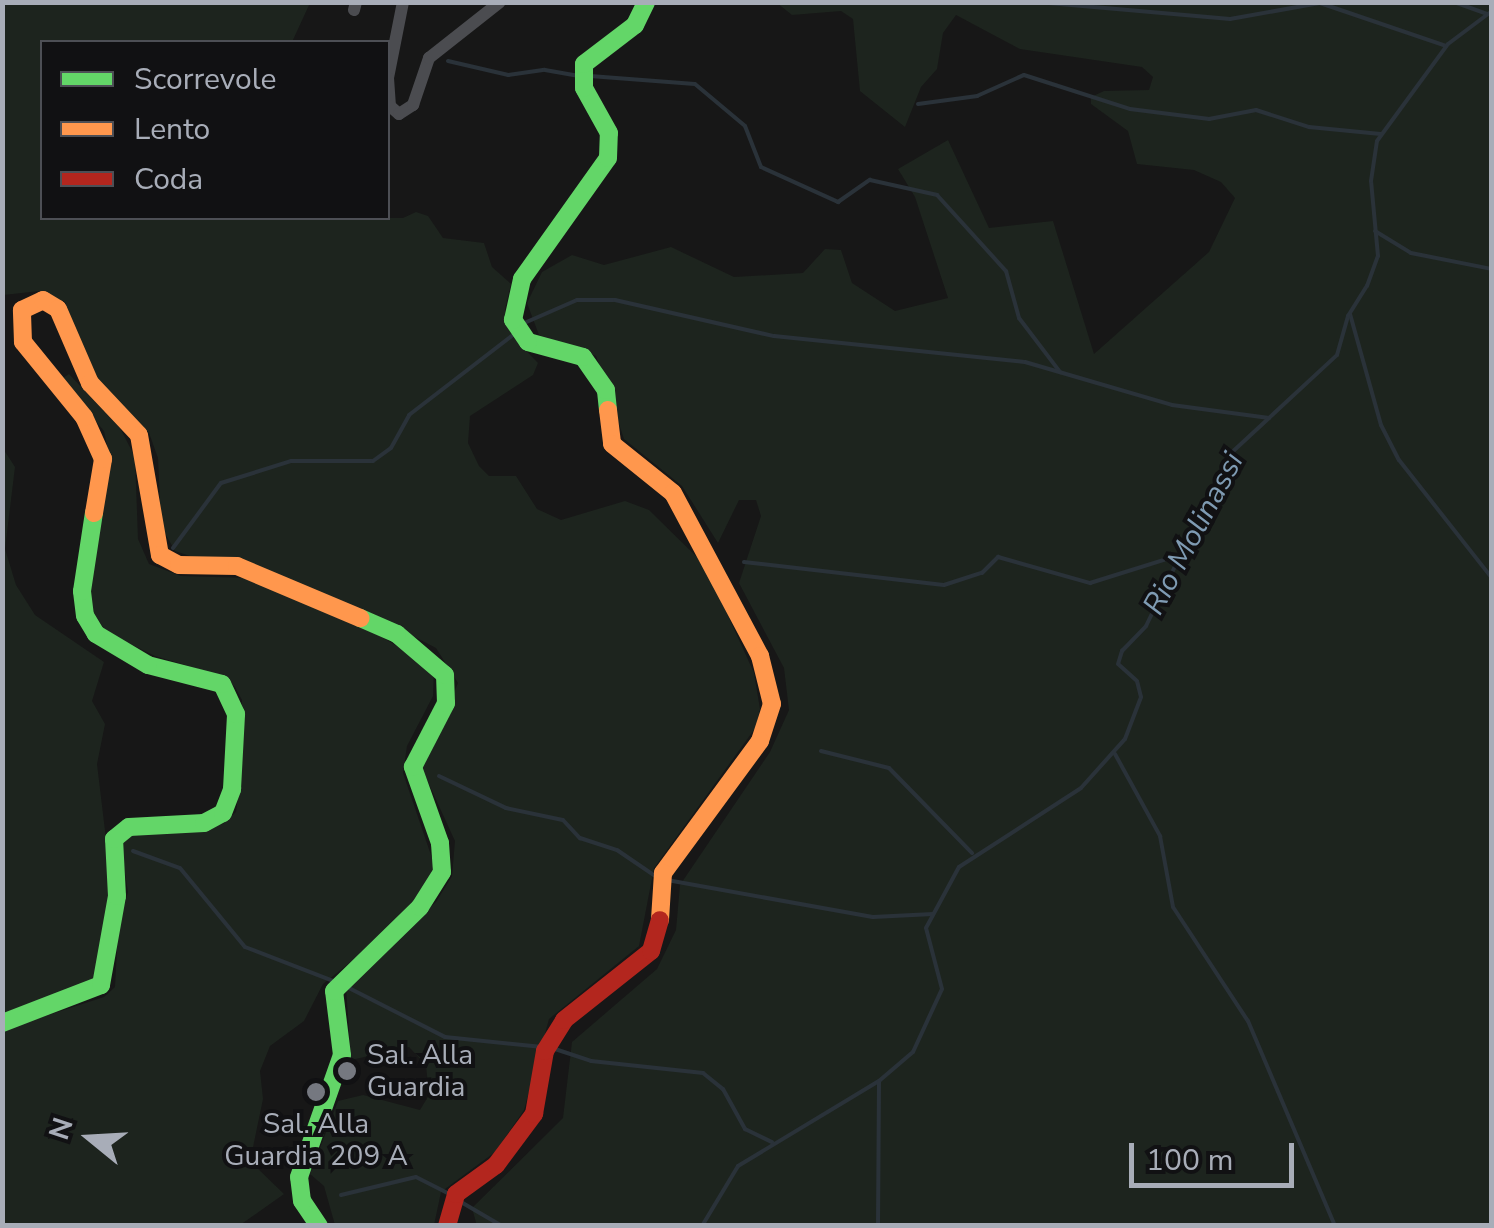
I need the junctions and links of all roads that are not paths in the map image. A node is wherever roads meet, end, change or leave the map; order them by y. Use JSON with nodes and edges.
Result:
{"nodes":[{"id":1,"x":403,"y":2,"type":"edge"},
{"id":2,"x":500,"y":2,"type":"edge"},
{"id":3,"x":646,"y":2,"type":"edge"},
{"id":4,"x":390,"y":80,"type":"edge"},
{"id":5,"x":390,"y":96,"type":"edge"},
{"id":6,"x":2,"y":1023,"type":"edge"},
{"id":7,"x":319,"y":1226,"type":"edge"},
{"id":8,"x":448,"y":1226,"type":"edge"}],
"edges":[{"from":1,"to":4,"type":"street"},
{"from":2,"to":5,"type":"street"},
{"from":3,"to":8,"type":"main road"},
{"from":6,"to":7,"type":"main road"}]}
